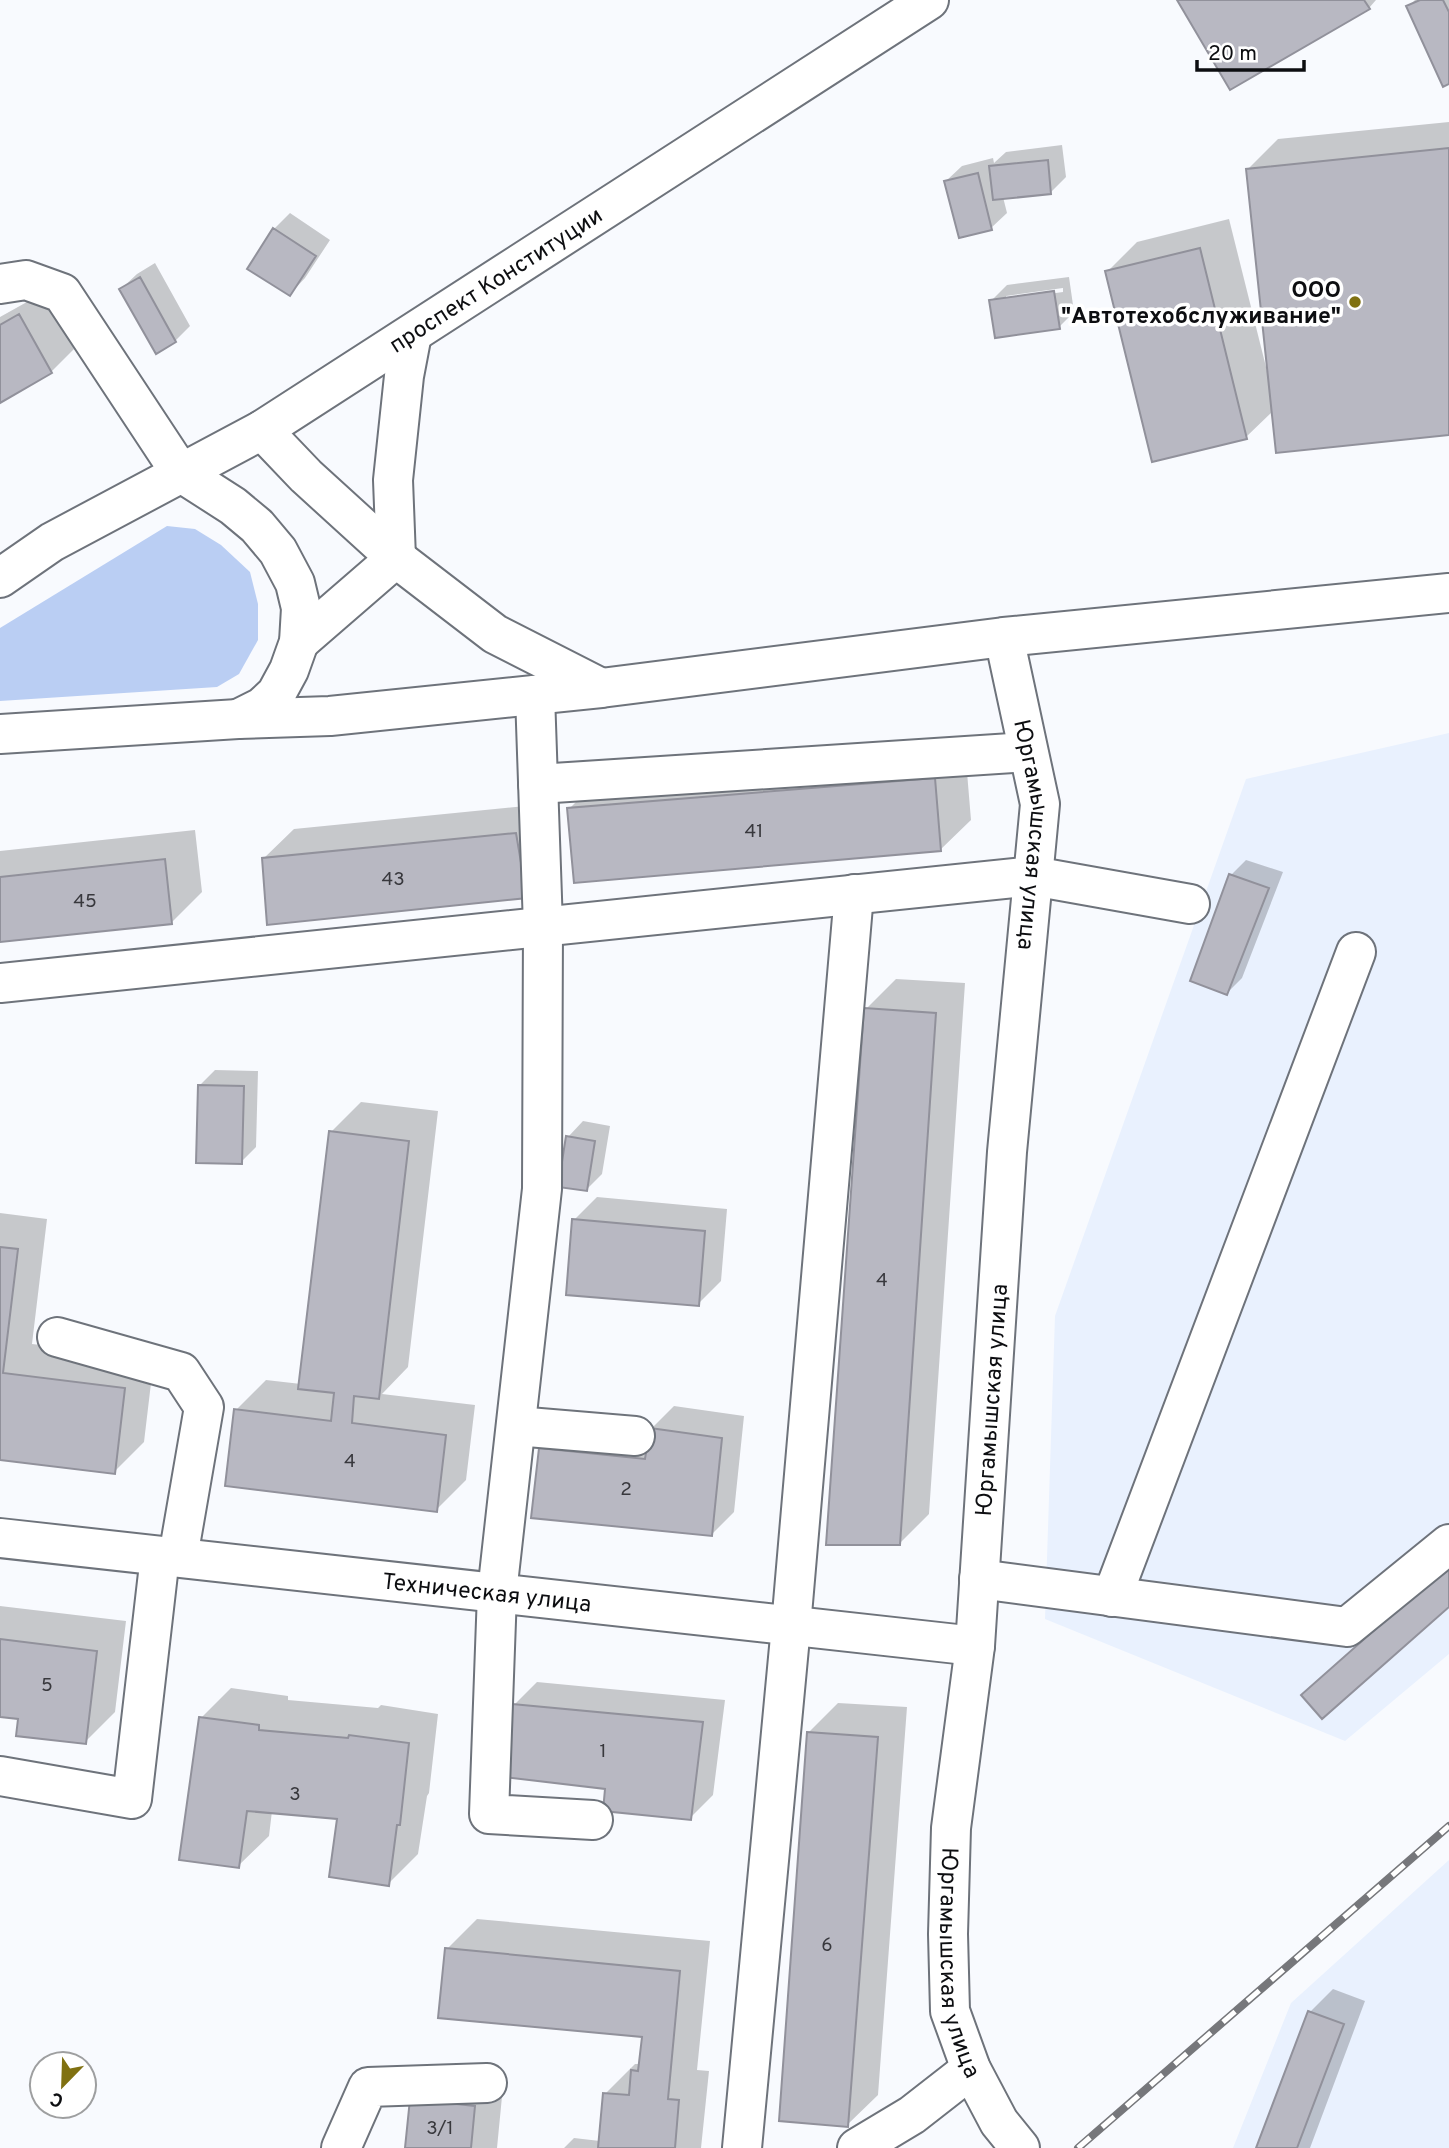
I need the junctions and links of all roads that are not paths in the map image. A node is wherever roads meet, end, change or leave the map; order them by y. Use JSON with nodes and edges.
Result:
{"nodes":[{"id":1,"x":929,"y":0,"type":"edge"},
{"id":2,"x":0,"y":284,"type":"edge"},
{"id":3,"x":412,"y":334,"type":"junction"},
{"id":4,"x":261,"y":430,"type":"junction"},
{"id":5,"x":180,"y":472,"type":"junction"},
{"id":6,"x":52,"y":542,"type":"junction"},
{"id":7,"x":0,"y":558,"type":"edge"},
{"id":8,"x":396,"y":558,"type":"junction"},
{"id":9,"x":0,"y":578,"type":"edge"},
{"id":10,"x":1449,"y":593,"type":"edge"},
{"id":11,"x":1004,"y":637,"type":"junction"},
{"id":12,"x":299,"y":642,"type":"junction"},
{"id":13,"x":600,"y":688,"type":"junction"},
{"id":14,"x":535,"y":695,"type":"junction"},
{"id":15,"x":238,"y":719,"type":"junction"},
{"id":16,"x":0,"y":734,"type":"edge"},
{"id":17,"x":1028,"y":752,"type":"junction"},
{"id":18,"x":538,"y":784,"type":"junction"},
{"id":19,"x":1033,"y":876,"type":"junction"},
{"id":20,"x":855,"y":894,"type":"junction"},
{"id":21,"x":1190,"y":904,"type":"dead end"},
{"id":22,"x":543,"y":926,"type":"junction"},
{"id":23,"x":1356,"y":952,"type":"dead end"},
{"id":24,"x":0,"y":983,"type":"edge"},
{"id":25,"x":57,"y":1337,"type":"dead end"},
{"id":26,"x":516,"y":1426,"type":"junction"},
{"id":27,"x":635,"y":1436,"type":"dead end"},
{"id":28,"x":0,"y":1538,"type":"edge"},
{"id":29,"x":1449,"y":1545,"type":"edge"},
{"id":30,"x":169,"y":1557,"type":"junction"},
{"id":31,"x":979,"y":1579,"type":"junction"},
{"id":32,"x":497,"y":1593,"type":"junction"},
{"id":33,"x":1112,"y":1597,"type":"junction"},
{"id":34,"x":791,"y":1626,"type":"junction"},
{"id":35,"x":975,"y":1646,"type":"junction"},
{"id":36,"x":0,"y":1776,"type":"edge"},
{"id":37,"x":593,"y":1820,"type":"dead end"},
{"id":38,"x":971,"y":2069,"type":"junction"},
{"id":39,"x":486,"y":2082,"type":"dead end"},
{"id":40,"x":341,"y":2148,"type":"edge"},
{"id":41,"x":742,"y":2148,"type":"edge"},
{"id":42,"x":857,"y":2148,"type":"edge"},
{"id":43,"x":1020,"y":2148,"type":"edge"}],
"edges":[{"from":1,"to":3,"type":"street","name":"проспект Конституции"},
{"from":2,"to":5,"type":"street"},
{"from":3,"to":4,"type":"street","name":"проспект Конституции"},
{"from":3,"to":8,"type":"street"},
{"from":4,"to":5,"type":"street","name":"проспект Конституции"},
{"from":4,"to":8,"type":"street"},
{"from":5,"to":6,"type":"street","name":"проспект Конституции"},
{"from":5,"to":12,"type":"street"},
{"from":6,"to":7,"type":"street","name":"проспект Конституции"},
{"from":6,"to":9,"type":"street","name":"проспект Конституции"},
{"from":8,"to":12,"type":"street"},
{"from":8,"to":13,"type":"street"},
{"from":10,"to":11,"type":"street"},
{"from":11,"to":13,"type":"street"},
{"from":11,"to":17,"type":"street","name":"Юргамышская улица"},
{"from":12,"to":15,"type":"street"},
{"from":13,"to":14,"type":"street"},
{"from":14,"to":15,"type":"street"},
{"from":14,"to":18,"type":"street"},
{"from":15,"to":16,"type":"street"},
{"from":17,"to":18,"type":"street"},
{"from":17,"to":19,"type":"street","name":"Юргамышская улица"},
{"from":18,"to":22,"type":"street"},
{"from":19,"to":20,"type":"street"},
{"from":19,"to":21,"type":"street"},
{"from":19,"to":31,"type":"street","name":"Юргамышская улица"},
{"from":20,"to":22,"type":"street"},
{"from":20,"to":34,"type":"street"},
{"from":22,"to":24,"type":"street"},
{"from":22,"to":26,"type":"street"},
{"from":23,"to":33,"type":"street"},
{"from":25,"to":30,"type":"street"},
{"from":26,"to":27,"type":"street"},
{"from":26,"to":32,"type":"street"},
{"from":28,"to":30,"type":"street","name":"Техническая улица"},
{"from":29,"to":33,"type":"street"},
{"from":30,"to":32,"type":"street","name":"Техническая улица"},
{"from":30,"to":36,"type":"street"},
{"from":31,"to":33,"type":"street"},
{"from":31,"to":35,"type":"street","name":"Юргамышская улица"},
{"from":32,"to":34,"type":"street","name":"Техническая улица"},
{"from":32,"to":37,"type":"street"},
{"from":34,"to":35,"type":"street","name":"Техническая улица"},
{"from":34,"to":41,"type":"street"},
{"from":35,"to":38,"type":"street","name":"Юргамышская улица"},
{"from":38,"to":42,"type":"street"},
{"from":38,"to":43,"type":"street","name":"Юргамышская улица"},
{"from":39,"to":40,"type":"street"}]}
